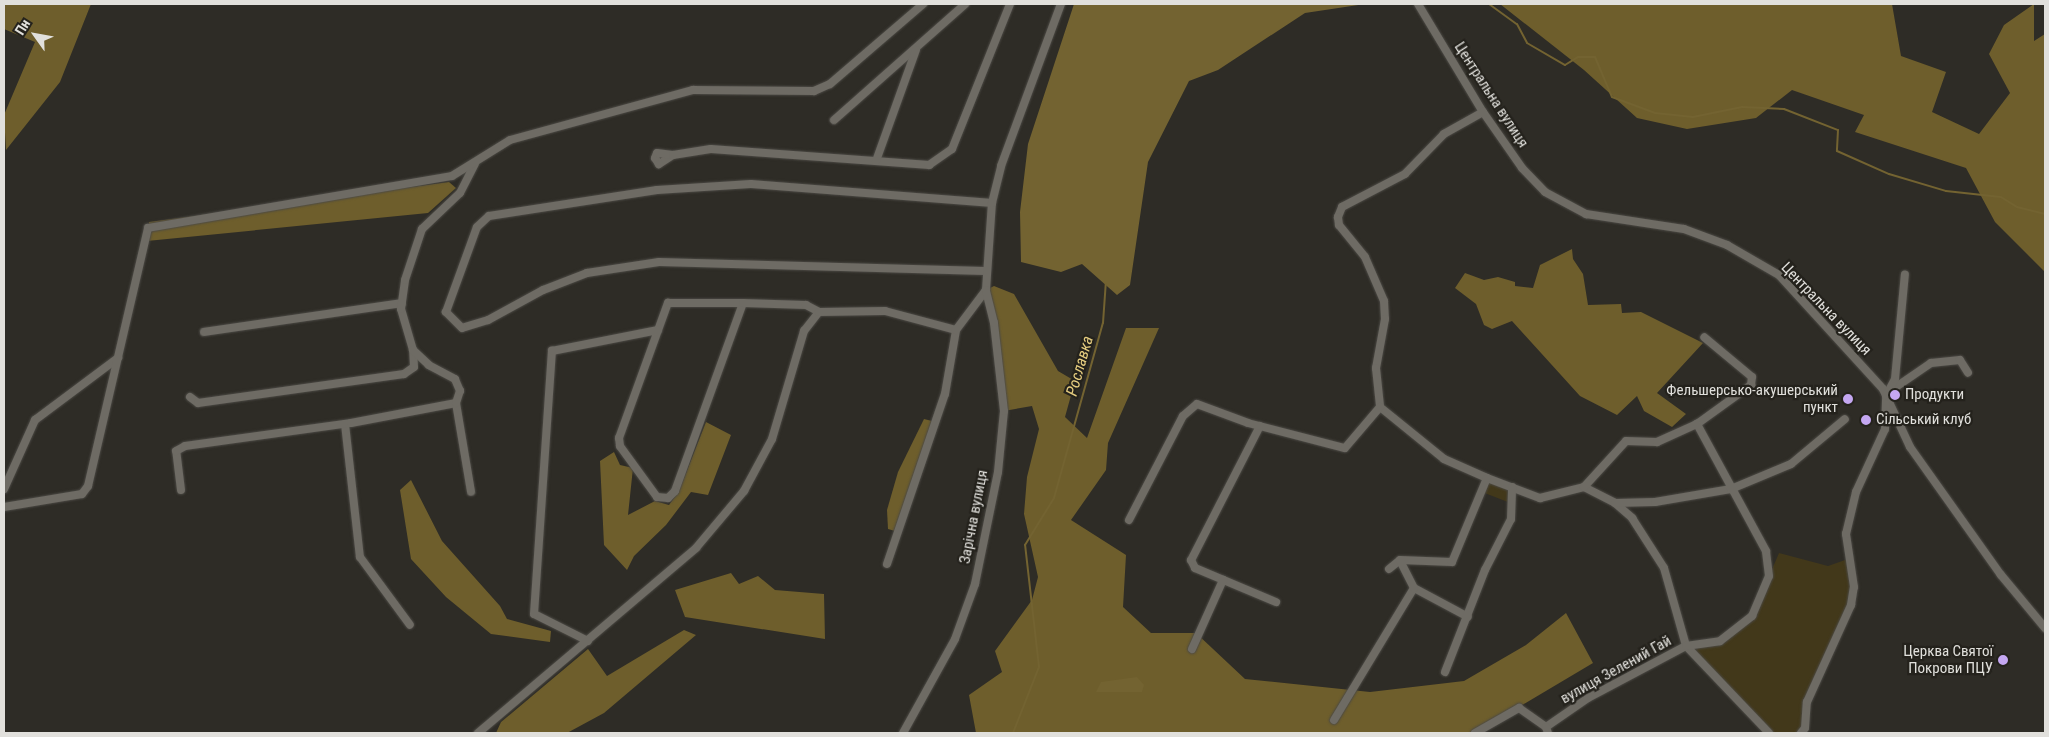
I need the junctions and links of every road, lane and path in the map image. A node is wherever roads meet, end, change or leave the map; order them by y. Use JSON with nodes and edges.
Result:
{"nodes":[{"id":1,"x":923,"y":4,"type":"edge"},
{"id":2,"x":965,"y":4,"type":"edge"},
{"id":3,"x":1010,"y":4,"type":"edge"},
{"id":4,"x":1062,"y":4,"type":"edge"},
{"id":5,"x":1418,"y":4,"type":"edge"},
{"id":6,"x":916,"y":49,"type":"junction"},
{"id":7,"x":1483,"y":112,"type":"junction"},
{"id":8,"x":834,"y":120,"type":"dead end"},
{"id":9,"x":673,"y":155,"type":"dead end"},
{"id":10,"x":876,"y":161,"type":"junction"},
{"id":11,"x":475,"y":163,"type":"junction"},
{"id":12,"x":992,"y":203,"type":"junction"},
{"id":13,"x":985,"y":271,"type":"junction"},
{"id":14,"x":1905,"y":274,"type":"dead end"},
{"id":15,"x":986,"y":290,"type":"junction"},
{"id":16,"x":402,"y":303,"type":"junction"},
{"id":17,"x":743,"y":303,"type":"junction"},
{"id":18,"x":819,"y":312,"type":"junction"},
{"id":19,"x":658,"y":330,"type":"junction"},
{"id":20,"x":956,"y":330,"type":"junction"},
{"id":21,"x":204,"y":332,"type":"dead end"},
{"id":22,"x":1704,"y":337,"type":"dead end"},
{"id":23,"x":413,"y":350,"type":"junction"},
{"id":24,"x":118,"y":358,"type":"junction"},
{"id":25,"x":1968,"y":373,"type":"dead end"},
{"id":26,"x":1886,"y":396,"type":"junction"},
{"id":27,"x":190,"y":397,"type":"dead end"},
{"id":28,"x":456,"y":403,"type":"junction"},
{"id":29,"x":1380,"y":407,"type":"junction"},
{"id":30,"x":1845,"y":419,"type":"dead end"},
{"id":31,"x":345,"y":424,"type":"junction"},
{"id":32,"x":1697,"y":424,"type":"junction"},
{"id":33,"x":1260,"y":426,"type":"junction"},
{"id":34,"x":1487,"y":478,"type":"junction"},
{"id":35,"x":1512,"y":487,"type":"junction"},
{"id":36,"x":1584,"y":487,"type":"junction"},
{"id":37,"x":4,"y":489,"type":"edge"},
{"id":38,"x":1731,"y":489,"type":"junction"},
{"id":39,"x":181,"y":490,"type":"dead end"},
{"id":40,"x":471,"y":492,"type":"dead end"},
{"id":41,"x":1615,"y":503,"type":"junction"},
{"id":42,"x":4,"y":507,"type":"edge"},
{"id":43,"x":1130,"y":520,"type":"dead end"},
{"id":44,"x":1400,"y":560,"type":"junction"},
{"id":45,"x":887,"y":564,"type":"dead end"},
{"id":46,"x":1389,"y":569,"type":"dead end"},
{"id":47,"x":1223,"y":580,"type":"junction"},
{"id":48,"x":1414,"y":588,"type":"junction"},
{"id":49,"x":1276,"y":602,"type":"dead end"},
{"id":50,"x":1468,"y":617,"type":"junction"},
{"id":51,"x":410,"y":625,"type":"dead end"},
{"id":52,"x":2045,"y":628,"type":"edge"},
{"id":53,"x":588,"y":641,"type":"junction"},
{"id":54,"x":1686,"y":646,"type":"junction"},
{"id":55,"x":1192,"y":649,"type":"dead end"},
{"id":56,"x":1445,"y":672,"type":"dead end"},
{"id":57,"x":1334,"y":720,"type":"dead end"},
{"id":58,"x":1547,"y":730,"type":"edge"},
{"id":59,"x":1805,"y":731,"type":"edge"},
{"id":60,"x":478,"y":733,"type":"edge"},
{"id":61,"x":903,"y":733,"type":"edge"},
{"id":62,"x":1475,"y":733,"type":"edge"},
{"id":63,"x":1769,"y":733,"type":"edge"}],
"edges":[{"from":1,"to":11,"type":"street"},
{"from":2,"to":6,"type":"street"},
{"from":3,"to":10,"type":"street"},
{"from":4,"to":12,"type":"street","name":"Зарічна вулиця"},
{"from":5,"to":7,"type":"street","name":"Центральна вулиця"},
{"from":6,"to":8,"type":"street"},
{"from":6,"to":10,"type":"street"},
{"from":7,"to":26,"type":"street","name":"Центральна вулиця"},
{"from":7,"to":29,"type":"street"},
{"from":9,"to":10,"type":"street"},
{"from":11,"to":16,"type":"street"},
{"from":11,"to":24,"type":"street"},
{"from":12,"to":13,"type":"street","name":"Зарічна вулиця"},
{"from":12,"to":13,"type":"street"},
{"from":13,"to":15,"type":"street","name":"Зарічна вулиця"},
{"from":14,"to":26,"type":"street"},
{"from":15,"to":20,"type":"street"},
{"from":15,"to":61,"type":"street","name":"Зарічна вулиця"},
{"from":16,"to":21,"type":"street"},
{"from":16,"to":23,"type":"street"},
{"from":17,"to":18,"type":"street"},
{"from":17,"to":19,"type":"street"},
{"from":17,"to":19,"type":"street"},
{"from":18,"to":20,"type":"street"},
{"from":18,"to":53,"type":"street"},
{"from":19,"to":53,"type":"street"},
{"from":20,"to":45,"type":"street"},
{"from":22,"to":32,"type":"street"},
{"from":23,"to":27,"type":"street"},
{"from":23,"to":28,"type":"street"},
{"from":24,"to":37,"type":"street"},
{"from":24,"to":42,"type":"street"},
{"from":25,"to":26,"type":"street"},
{"from":26,"to":52,"type":"street","name":"Центральна вулиця"},
{"from":26,"to":59,"type":"street"},
{"from":28,"to":31,"type":"street"},
{"from":28,"to":40,"type":"street"},
{"from":29,"to":33,"type":"street"},
{"from":29,"to":34,"type":"street"},
{"from":30,"to":38,"type":"street"},
{"from":31,"to":39,"type":"street"},
{"from":31,"to":51,"type":"street"},
{"from":32,"to":36,"type":"street"},
{"from":32,"to":38,"type":"street","name":"вулиця Зелений Гай"},
{"from":33,"to":43,"type":"street"},
{"from":33,"to":47,"type":"street"},
{"from":34,"to":35,"type":"street"},
{"from":34,"to":44,"type":"street"},
{"from":35,"to":36,"type":"street"},
{"from":35,"to":50,"type":"street"},
{"from":36,"to":41,"type":"street"},
{"from":38,"to":41,"type":"street"},
{"from":38,"to":54,"type":"street","name":"вулиця Зелений Гай"},
{"from":41,"to":54,"type":"street"},
{"from":44,"to":46,"type":"street"},
{"from":44,"to":48,"type":"street"},
{"from":47,"to":49,"type":"street"},
{"from":47,"to":55,"type":"street"},
{"from":48,"to":50,"type":"street"},
{"from":48,"to":57,"type":"street"},
{"from":50,"to":56,"type":"street"},
{"from":53,"to":60,"type":"street"},
{"from":54,"to":58,"type":"street","name":"вулиця Зелений Гай"},
{"from":54,"to":63,"type":"street"},
{"from":58,"to":62,"type":"street","name":"вулиця Зелений Гай"}]}
